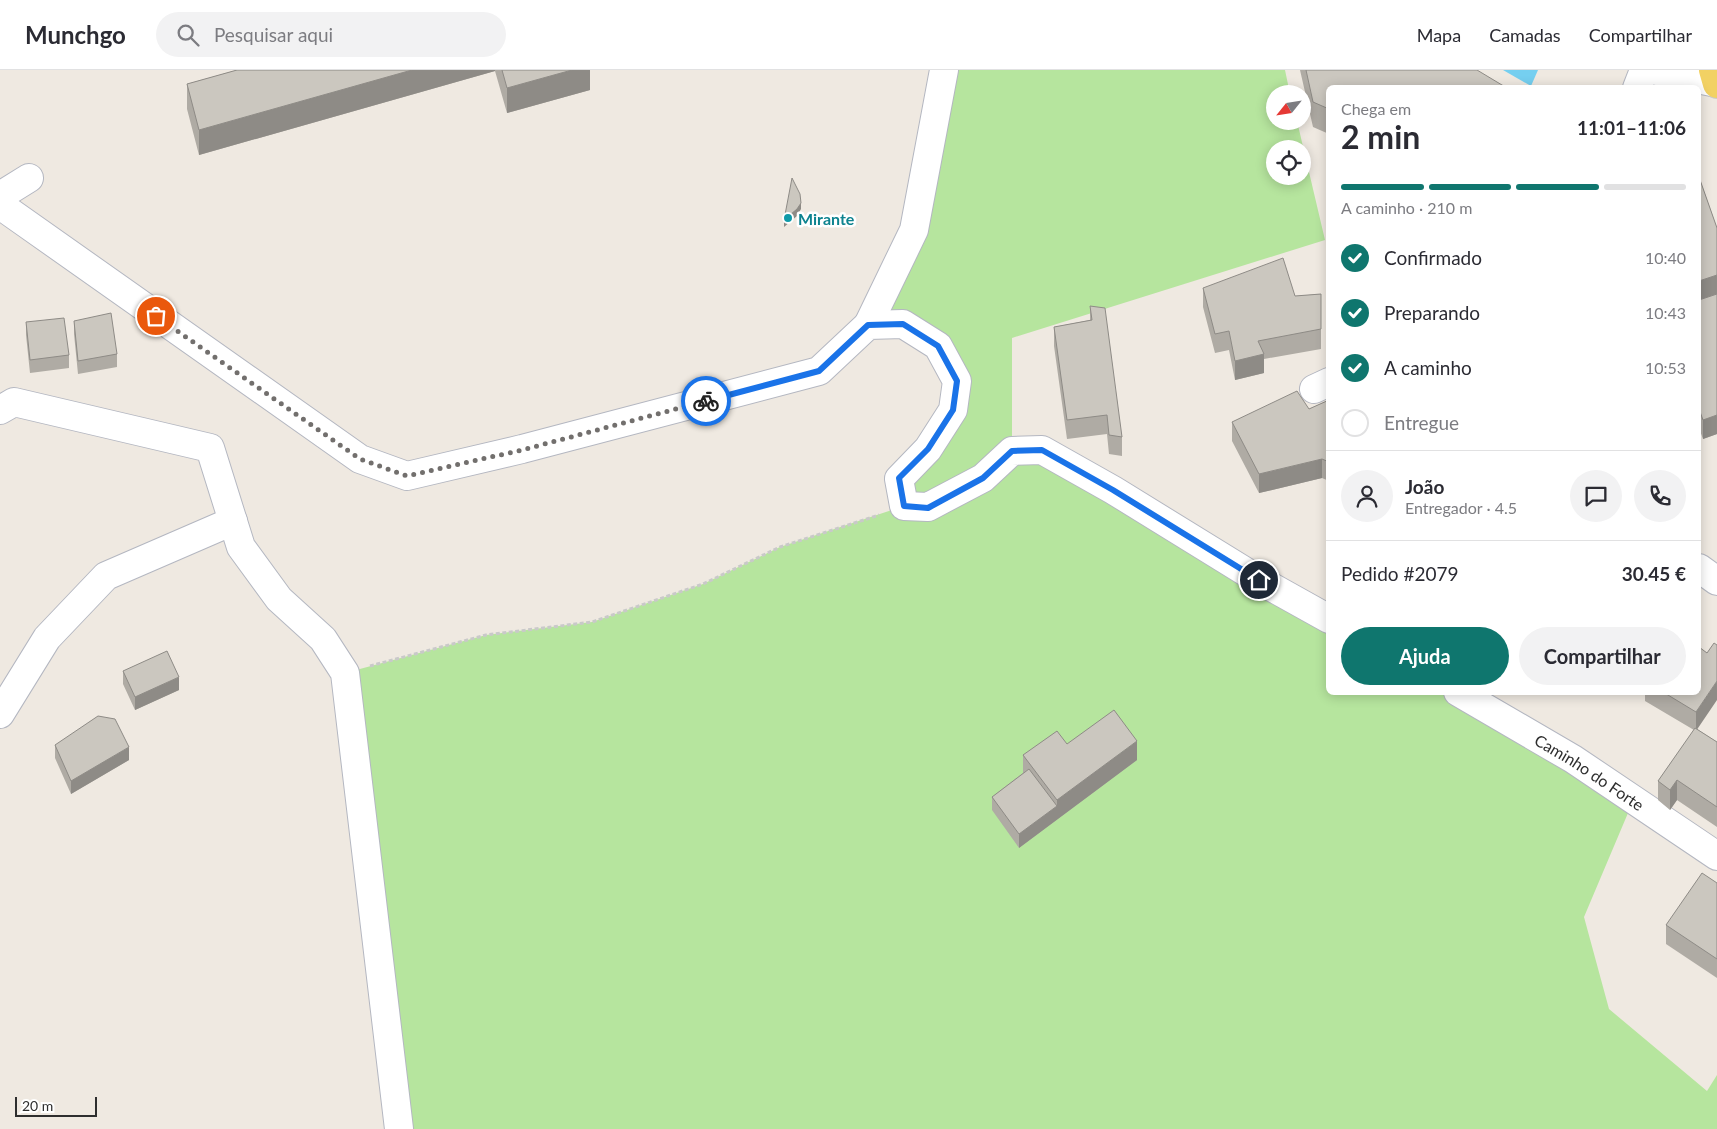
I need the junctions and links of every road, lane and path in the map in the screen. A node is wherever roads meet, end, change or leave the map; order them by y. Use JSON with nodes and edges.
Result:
{"nodes":[{"id":1,"x":944,"y":70,"type":"edge"},
{"id":2,"x":1644,"y":70,"type":"edge"},
{"id":3,"x":1652,"y":70,"type":"edge"},
{"id":4,"x":1714,"y":70,"type":"edge"},
{"id":5,"x":1717,"y":84,"type":"edge"},
{"id":6,"x":1638,"y":85,"type":"edge"},
{"id":7,"x":29,"y":178,"type":"dead end"},
{"id":8,"x":0,"y":196,"type":"edge"},
{"id":9,"x":0,"y":205,"type":"edge"},
{"id":10,"x":868,"y":325,"type":"junction"},
{"id":11,"x":0,"y":410,"type":"edge"},
{"id":12,"x":904,"y":506,"type":"junction"},
{"id":13,"x":233,"y":521,"type":"junction"},
{"id":14,"x":1701,"y":569,"type":"edge"},
{"id":15,"x":1717,"y":581,"type":"edge"},
{"id":16,"x":1326,"y":617,"type":"edge"},
{"id":17,"x":345,"y":673,"type":"junction"},
{"id":18,"x":1463,"y":695,"type":"edge"},
{"id":19,"x":0,"y":714,"type":"edge"},
{"id":20,"x":1717,"y":856,"type":"edge"},
{"id":21,"x":399,"y":1129,"type":"edge"}],
"edges":[{"from":1,"to":10,"type":"street"},
{"from":2,"to":6,"type":"street"},
{"from":3,"to":5,"type":"street"},
{"from":4,"to":5,"type":"main road"},
{"from":7,"to":8,"type":"street"},
{"from":9,"to":10,"type":"street"},
{"from":10,"to":12,"type":"street"},
{"from":11,"to":13,"type":"street"},
{"from":12,"to":16,"type":"street"},
{"from":12,"to":17,"type":"path"},
{"from":13,"to":17,"type":"street"},
{"from":13,"to":19,"type":"street"},
{"from":14,"to":15,"type":"street"},
{"from":17,"to":21,"type":"street"},
{"from":18,"to":20,"type":"street","name":"Caminho do Forte"}]}
